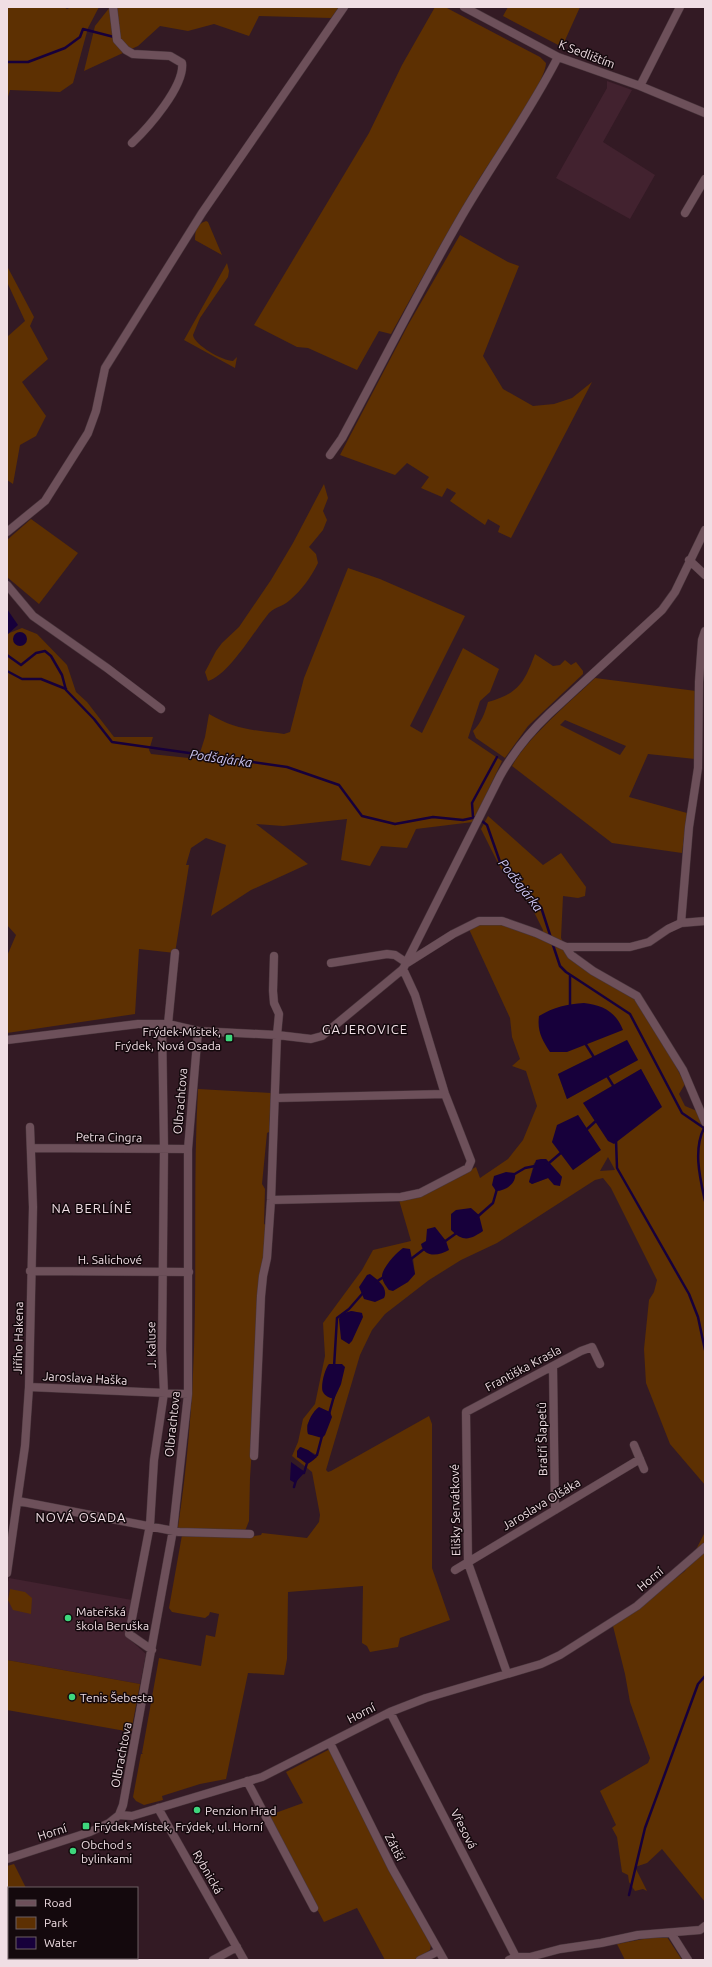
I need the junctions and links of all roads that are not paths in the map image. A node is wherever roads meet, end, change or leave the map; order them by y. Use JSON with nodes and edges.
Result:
{"nodes":[{"id":1,"x":113,"y":7,"type":"edge"},
{"id":2,"x":344,"y":7,"type":"edge"},
{"id":3,"x":464,"y":7,"type":"edge"},
{"id":4,"x":680,"y":7,"type":"edge"},
{"id":5,"x":558,"y":57,"type":"junction"},
{"id":6,"x":640,"y":86,"type":"junction"},
{"id":7,"x":705,"y":113,"type":"edge"},
{"id":8,"x":132,"y":143,"type":"dead end"},
{"id":9,"x":705,"y":179,"type":"edge"},
{"id":10,"x":685,"y":213,"type":"dead end"},
{"id":11,"x":330,"y":455,"type":"dead end"},
{"id":12,"x":705,"y":530,"type":"edge"},
{"id":13,"x":7,"y":532,"type":"edge"},
{"id":14,"x":689,"y":560,"type":"junction"},
{"id":15,"x":705,"y":575,"type":"edge"},
{"id":16,"x":7,"y":585,"type":"edge"},
{"id":17,"x":705,"y":631,"type":"edge"},
{"id":18,"x":161,"y":709,"type":"dead end"},
{"id":19,"x":705,"y":921,"type":"edge"},
{"id":20,"x":681,"y":923,"type":"junction"},
{"id":21,"x":566,"y":947,"type":"junction"},
{"id":22,"x":175,"y":953,"type":"dead end"},
{"id":23,"x":274,"y":956,"type":"dead end"},
{"id":24,"x":331,"y":963,"type":"dead end"},
{"id":25,"x":405,"y":966,"type":"junction"},
{"id":26,"x":165,"y":1024,"type":"junction"},
{"id":27,"x":198,"y":1031,"type":"junction"},
{"id":28,"x":277,"y":1035,"type":"junction"},
{"id":29,"x":7,"y":1040,"type":"edge"},
{"id":30,"x":445,"y":1094,"type":"junction"},
{"id":31,"x":276,"y":1098,"type":"junction"},
{"id":32,"x":705,"y":1122,"type":"edge"},
{"id":33,"x":30,"y":1127,"type":"dead end"},
{"id":34,"x":30,"y":1148,"type":"junction"},
{"id":35,"x":164,"y":1149,"type":"junction"},
{"id":36,"x":188,"y":1149,"type":"junction"},
{"id":37,"x":271,"y":1200,"type":"junction"},
{"id":38,"x":30,"y":1271,"type":"junction"},
{"id":39,"x":163,"y":1272,"type":"junction"},
{"id":40,"x":189,"y":1272,"type":"junction"},
{"id":41,"x":600,"y":1364,"type":"dead end"},
{"id":42,"x":553,"y":1368,"type":"junction"},
{"id":43,"x":29,"y":1387,"type":"junction"},
{"id":44,"x":164,"y":1393,"type":"junction"},
{"id":45,"x":188,"y":1394,"type":"junction"},
{"id":46,"x":466,"y":1412,"type":"joint"},
{"id":47,"x":634,"y":1445,"type":"dead end"},
{"id":48,"x":254,"y":1456,"type":"dead end"},
{"id":49,"x":640,"y":1459,"type":"junction"},
{"id":50,"x":644,"y":1469,"type":"dead end"},
{"id":51,"x":18,"y":1501,"type":"junction"},
{"id":52,"x":554,"y":1510,"type":"junction"},
{"id":53,"x":150,"y":1525,"type":"junction"},
{"id":54,"x":173,"y":1530,"type":"junction"},
{"id":55,"x":250,"y":1534,"type":"dead end"},
{"id":56,"x":705,"y":1547,"type":"edge"},
{"id":57,"x":468,"y":1563,"type":"junction"},
{"id":58,"x":455,"y":1570,"type":"dead end"},
{"id":59,"x":7,"y":1573,"type":"edge"},
{"id":60,"x":152,"y":1650,"type":"junction"},
{"id":61,"x":507,"y":1673,"type":"junction"},
{"id":62,"x":390,"y":1712,"type":"junction"},
{"id":63,"x":330,"y":1743,"type":"junction"},
{"id":64,"x":247,"y":1781,"type":"junction"},
{"id":65,"x":158,"y":1808,"type":"junction"},
{"id":66,"x":119,"y":1815,"type":"junction"},
{"id":67,"x":7,"y":1860,"type":"edge"},
{"id":68,"x":314,"y":1908,"type":"dead end"},
{"id":69,"x":705,"y":1926,"type":"edge"},
{"id":70,"x":671,"y":1933,"type":"junction"},
{"id":71,"x":237,"y":1947,"type":"junction"},
{"id":72,"x":438,"y":1951,"type":"junction"},
{"id":73,"x":512,"y":1959,"type":"edge"},
{"id":74,"x":213,"y":1960,"type":"edge"},
{"id":75,"x":244,"y":1960,"type":"edge"},
{"id":76,"x":420,"y":1960,"type":"edge"},
{"id":77,"x":444,"y":1960,"type":"edge"},
{"id":78,"x":688,"y":1960,"type":"edge"}],
"edges":[{"from":1,"to":8,"type":"street"},
{"from":2,"to":13,"type":"street"},
{"from":3,"to":5,"type":"street","name":"K Sedlištím"},
{"from":4,"to":6,"type":"street"},
{"from":5,"to":6,"type":"street","name":"K Sedlištím"},
{"from":5,"to":11,"type":"street"},
{"from":6,"to":7,"type":"street","name":"K Sedlištím"},
{"from":9,"to":10,"type":"street"},
{"from":12,"to":14,"type":"street"},
{"from":14,"to":15,"type":"street"},
{"from":14,"to":25,"type":"street"},
{"from":16,"to":18,"type":"street"},
{"from":17,"to":20,"type":"street"},
{"from":19,"to":20,"type":"street"},
{"from":20,"to":21,"type":"street"},
{"from":21,"to":25,"type":"street"},
{"from":21,"to":32,"type":"street"},
{"from":22,"to":26,"type":"street","name":"J. Kaluse"},
{"from":23,"to":28,"type":"street"},
{"from":24,"to":25,"type":"street"},
{"from":25,"to":28,"type":"street"},
{"from":25,"to":30,"type":"street"},
{"from":26,"to":27,"type":"street"},
{"from":26,"to":29,"type":"street"},
{"from":26,"to":35,"type":"street","name":"J. Kaluse"},
{"from":27,"to":28,"type":"street"},
{"from":27,"to":36,"type":"street","name":"Olbrachtova"},
{"from":28,"to":31,"type":"street"},
{"from":30,"to":31,"type":"street"},
{"from":30,"to":37,"type":"street"},
{"from":31,"to":37,"type":"street"},
{"from":33,"to":34,"type":"street","name":"Jiřího Hakena"},
{"from":34,"to":35,"type":"street","name":"Petra Cingra"},
{"from":34,"to":38,"type":"street","name":"Jiřího Hakena"},
{"from":35,"to":36,"type":"street","name":"Petra Cingra"},
{"from":35,"to":39,"type":"street","name":"J. Kaluse"},
{"from":36,"to":40,"type":"street","name":"Olbrachtova"},
{"from":37,"to":48,"type":"street"},
{"from":38,"to":39,"type":"street","name":"H. Salichové"},
{"from":38,"to":43,"type":"street","name":"Jiřího Hakena"},
{"from":39,"to":40,"type":"street","name":"H. Salichové"},
{"from":39,"to":44,"type":"street","name":"J. Kaluse"},
{"from":40,"to":45,"type":"street","name":"Olbrachtova"},
{"from":41,"to":42,"type":"street","name":"Františka Krasla"},
{"from":42,"to":46,"type":"street","name":"Františka Krasla"},
{"from":42,"to":52,"type":"street","name":"Bratří Šlapetů"},
{"from":43,"to":44,"type":"street","name":"Jaroslava Haška"},
{"from":43,"to":51,"type":"street","name":"Jiřího Hakena"},
{"from":44,"to":45,"type":"street","name":"Jaroslava Haška"},
{"from":44,"to":53,"type":"street","name":"J. Kaluse"},
{"from":45,"to":54,"type":"street","name":"Olbrachtova"},
{"from":46,"to":57,"type":"street","name":"Elišky Servátkové"},
{"from":47,"to":49,"type":"street"},
{"from":49,"to":50,"type":"street"},
{"from":49,"to":52,"type":"street","name":"Jaroslava Olšáka"},
{"from":51,"to":53,"type":"street"},
{"from":51,"to":59,"type":"street","name":"Jiřího Hakena"},
{"from":52,"to":57,"type":"street","name":"Jaroslava Olšáka"},
{"from":53,"to":54,"type":"street"},
{"from":53,"to":60,"type":"street","name":"J. Kaluse"},
{"from":54,"to":55,"type":"street"},
{"from":54,"to":60,"type":"street","name":"Olbrachtova"},
{"from":56,"to":61,"type":"street","name":"Horní"},
{"from":57,"to":58,"type":"street","name":"Jaroslava Olšáka"},
{"from":57,"to":61,"type":"street","name":"Elišky Servátkové"},
{"from":60,"to":66,"type":"street","name":"Olbrachtova"},
{"from":61,"to":62,"type":"street","name":"Horní"},
{"from":62,"to":63,"type":"street","name":"Horní"},
{"from":62,"to":73,"type":"street","name":"Vřesová"},
{"from":63,"to":64,"type":"street","name":"Horní"},
{"from":63,"to":72,"type":"street","name":"Zátiší"},
{"from":64,"to":65,"type":"street","name":"Horní"},
{"from":64,"to":68,"type":"street"},
{"from":65,"to":66,"type":"street","name":"Horní"},
{"from":65,"to":71,"type":"street","name":"Rybnická"},
{"from":66,"to":67,"type":"street","name":"Horní"},
{"from":69,"to":70,"type":"street"},
{"from":70,"to":73,"type":"street"},
{"from":70,"to":78,"type":"street"},
{"from":71,"to":74,"type":"street"},
{"from":71,"to":75,"type":"street","name":"Rybnická"},
{"from":72,"to":76,"type":"street"},
{"from":72,"to":77,"type":"street","name":"Zátiší"}]}
